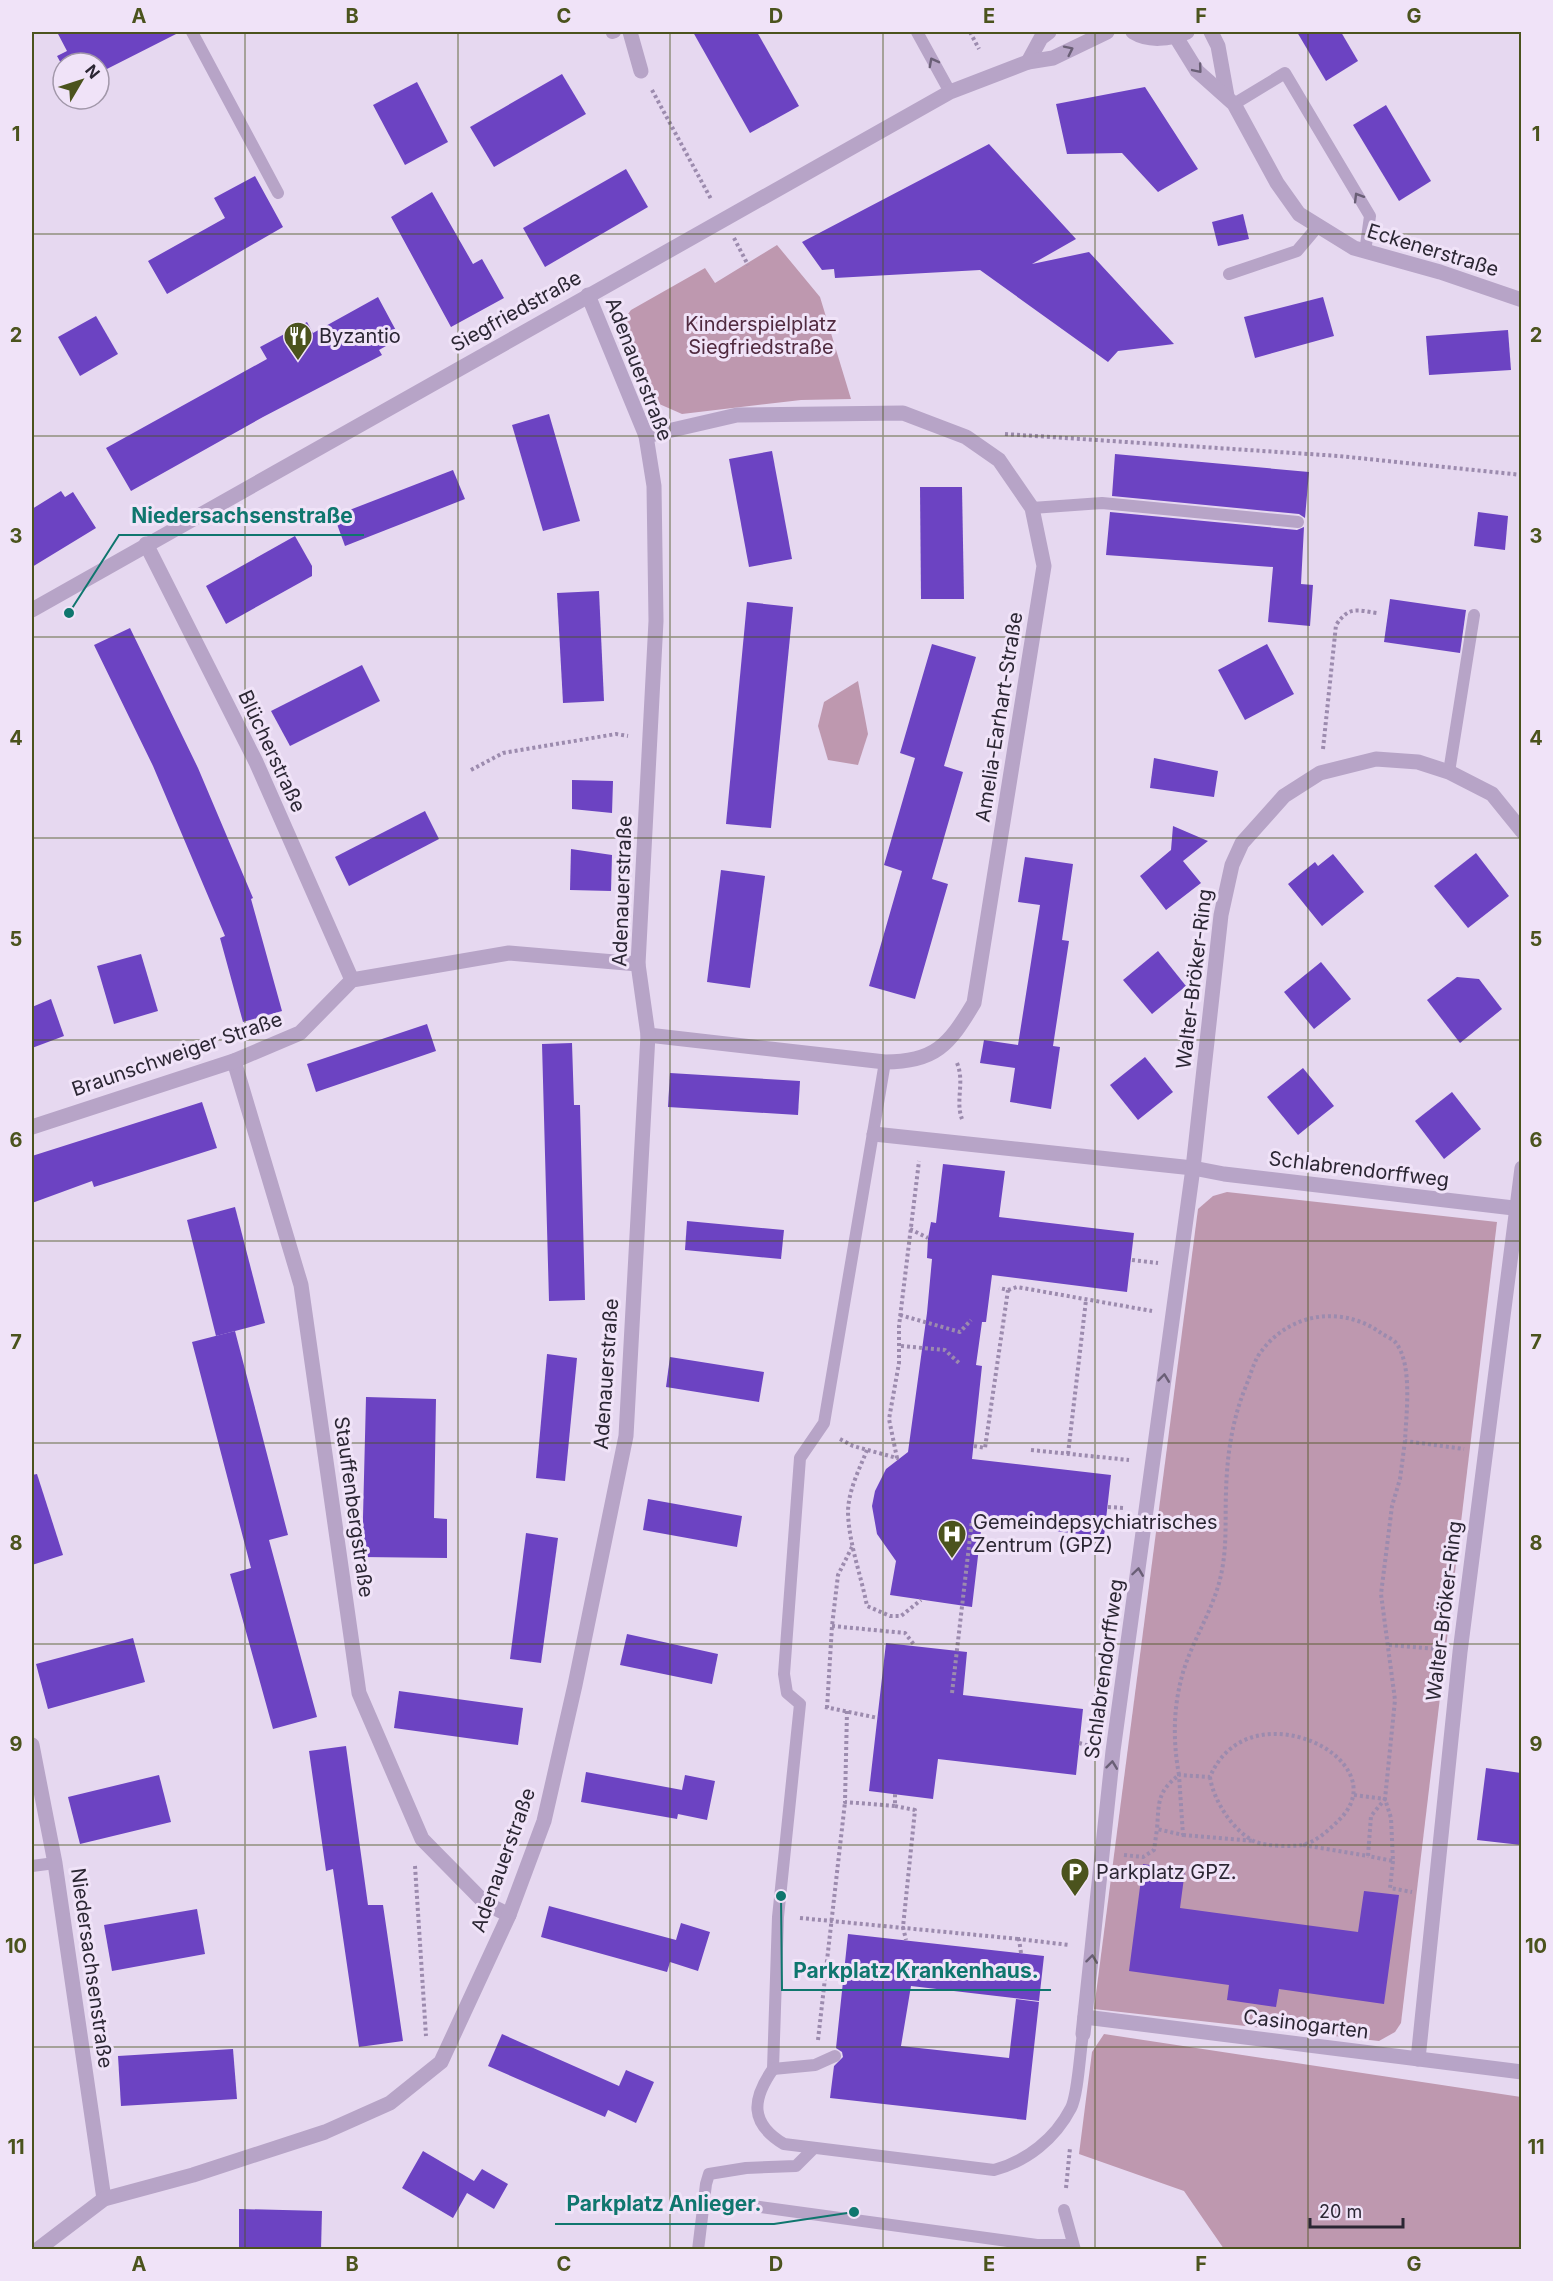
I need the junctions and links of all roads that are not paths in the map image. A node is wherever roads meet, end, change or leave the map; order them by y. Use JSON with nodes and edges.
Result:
{"nodes":[{"id":1,"x":192,"y":32,"type":"edge"},
{"id":2,"x":630,"y":32,"type":"edge"},
{"id":3,"x":917,"y":32,"type":"edge"},
{"id":4,"x":1050,"y":32,"type":"edge"},
{"id":5,"x":1107,"y":32,"type":"edge"},
{"id":6,"x":1133,"y":32,"type":"edge"},
{"id":7,"x":1210,"y":32,"type":"edge"},
{"id":8,"x":1181,"y":34,"type":"edge"},
{"id":9,"x":1028,"y":62,"type":"junction"},
{"id":10,"x":641,"y":71,"type":"road end"},
{"id":11,"x":950,"y":92,"type":"junction"},
{"id":12,"x":1231,"y":100,"type":"junction"},
{"id":13,"x":278,"y":193,"type":"dead end"},
{"id":14,"x":1319,"y":225,"type":"junction"},
{"id":15,"x":1365,"y":252,"type":"junction"},
{"id":16,"x":1229,"y":274,"type":"dead end"},
{"id":17,"x":588,"y":295,"type":"junction"},
{"id":18,"x":1521,"y":300,"type":"edge"},
{"id":19,"x":646,"y":436,"type":"junction"},
{"id":20,"x":1032,"y":508,"type":"junction"},
{"id":21,"x":1298,"y":522,"type":"dead end"},
{"id":22,"x":146,"y":544,"type":"junction"},
{"id":23,"x":32,"y":610,"type":"edge"},
{"id":24,"x":1474,"y":615,"type":"dead end"},
{"id":25,"x":1449,"y":772,"type":"junction"},
{"id":26,"x":1521,"y":831,"type":"edge"},
{"id":27,"x":638,"y":964,"type":"junction"},
{"id":28,"x":352,"y":980,"type":"junction"},
{"id":29,"x":648,"y":1035,"type":"junction"},
{"id":30,"x":234,"y":1061,"type":"junction"},
{"id":31,"x":885,"y":1062,"type":"junction"},
{"id":32,"x":32,"y":1127,"type":"edge"},
{"id":33,"x":874,"y":1134,"type":"junction"},
{"id":34,"x":1192,"y":1168,"type":"junction"},
{"id":35,"x":1521,"y":1168,"type":"edge"},
{"id":36,"x":1519,"y":1209,"type":"edge"},
{"id":37,"x":32,"y":1745,"type":"edge"},
{"id":38,"x":55,"y":1863,"type":"junction"},
{"id":39,"x":32,"y":1866,"type":"edge"},
{"id":40,"x":509,"y":1915,"type":"junction"},
{"id":41,"x":1085,"y":2017,"type":"junction"},
{"id":42,"x":1083,"y":2034,"type":"joint"},
{"id":43,"x":835,"y":2056,"type":"dead end"},
{"id":44,"x":1418,"y":2059,"type":"junction"},
{"id":45,"x":773,"y":2069,"type":"junction"},
{"id":46,"x":1521,"y":2072,"type":"edge"},
{"id":47,"x":814,"y":2148,"type":"junction"},
{"id":48,"x":104,"y":2199,"type":"junction"},
{"id":49,"x":731,"y":2203,"type":"dead end"},
{"id":50,"x":1064,"y":2210,"type":"dead end"},
{"id":51,"x":1074,"y":2247,"type":"edge"},
{"id":52,"x":37,"y":2250,"type":"edge"},
{"id":53,"x":698,"y":2250,"type":"edge"}],
"edges":[{"from":1,"to":13,"type":"lane"},
{"from":2,"to":10,"type":"street"},
{"from":11,"to":3,"type":"lane","one_way":true},
{"from":4,"to":9,"type":"street"},
{"from":9,"to":5,"type":"street","name":"Siegfriedstraße","one_way":true},
{"from":6,"to":8,"type":"street"},
{"from":7,"to":12,"type":"street","name":"Eckenerstraße"},
{"from":8,"to":12,"type":"street","name":"Eckenerstraße","one_way":true},
{"from":9,"to":11,"type":"street","name":"Siegfriedstraße"},
{"from":11,"to":17,"type":"street","name":"Siegfriedstraße"},
{"from":12,"to":14,"type":"street","name":"Eckenerstraße"},
{"from":15,"to":12,"type":"lane","one_way":true},
{"from":14,"to":15,"type":"street","name":"Eckenerstraße"},
{"from":14,"to":16,"type":"lane"},
{"from":15,"to":18,"type":"street","name":"Eckenerstraße"},
{"from":17,"to":19,"type":"street","name":"Adenauerstraße"},
{"from":17,"to":22,"type":"street","name":"Siegfriedstraße"},
{"from":19,"to":20,"type":"street","name":"Amelia-Earhart-Straße"},
{"from":19,"to":27,"type":"street","name":"Adenauerstraße"},
{"from":20,"to":21,"type":"lane"},
{"from":20,"to":31,"type":"street","name":"Amelia-Earhart-Straße"},
{"from":22,"to":23,"type":"street","name":"Siegfriedstraße"},
{"from":22,"to":28,"type":"street","name":"Blücherstraße"},
{"from":24,"to":25,"type":"lane"},
{"from":25,"to":26,"type":"street","name":"Walter-Bröker-Ring"},
{"from":25,"to":34,"type":"street","name":"Walter-Bröker-Ring"},
{"from":27,"to":28,"type":"street"},
{"from":27,"to":29,"type":"street","name":"Adenauerstraße"},
{"from":28,"to":30,"type":"street","name":"Braunschweiger Straße"},
{"from":29,"to":31,"type":"street","name":"Amelia-Earhart-Straße"},
{"from":29,"to":40,"type":"street","name":"Adenauerstraße"},
{"from":30,"to":32,"type":"street","name":"Braunschweiger Straße"},
{"from":30,"to":40,"type":"street","name":"Stauffenbergstraße"},
{"from":31,"to":33,"type":"lane"},
{"from":33,"to":34,"type":"street","name":"Schlabrendorffweg"},
{"from":33,"to":45,"type":"lane"},
{"from":34,"to":36,"type":"street","name":"Schlabrendorffweg"},
{"from":41,"to":34,"type":"street","name":"Schlabrendorffweg","one_way":true},
{"from":35,"to":36,"type":"street","name":"Walter-Bröker-Ring"},
{"from":36,"to":44,"type":"street","name":"Walter-Bröker-Ring"},
{"from":37,"to":38,"type":"street","name":"Niedersachsenstraße"},
{"from":38,"to":39,"type":"lane"},
{"from":38,"to":48,"type":"street","name":"Niedersachsenstraße"},
{"from":40,"to":48,"type":"street","name":"Adenauerstraße"},
{"from":41,"to":42,"type":"street","name":"Schlabrendorffweg"},
{"from":41,"to":44,"type":"street","name":"Casinogarten"},
{"from":42,"to":47,"type":"lane"},
{"from":43,"to":45,"type":"lane"},
{"from":44,"to":46,"type":"street","name":"Casinogarten"},
{"from":45,"to":47,"type":"lane"},
{"from":47,"to":53,"type":"lane"},
{"from":48,"to":52,"type":"street","name":"Adenauerstraße"},
{"from":49,"to":51,"type":"lane"},
{"from":50,"to":51,"type":"lane"}]}
